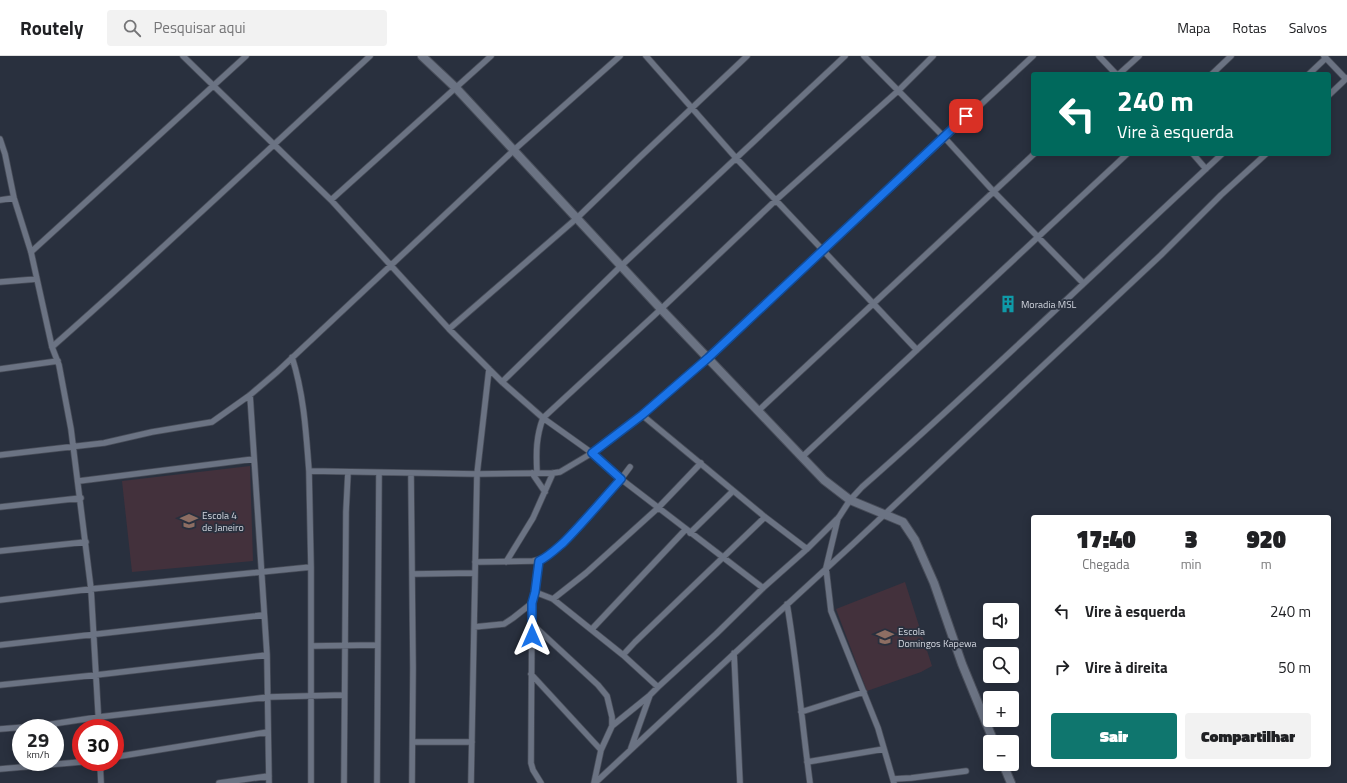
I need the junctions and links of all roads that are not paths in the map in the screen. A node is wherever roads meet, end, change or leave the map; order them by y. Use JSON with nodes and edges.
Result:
{"nodes":[{"id":1,"x":183,"y":56,"type":"edge"},
{"id":2,"x":246,"y":56,"type":"edge"},
{"id":3,"x":370,"y":56,"type":"edge"},
{"id":4,"x":422,"y":56,"type":"edge"},
{"id":5,"x":491,"y":56,"type":"edge"},
{"id":6,"x":620,"y":56,"type":"edge"},
{"id":7,"x":646,"y":56,"type":"edge"},
{"id":8,"x":747,"y":56,"type":"edge"},
{"id":9,"x":845,"y":56,"type":"edge"},
{"id":10,"x":864,"y":56,"type":"edge"},
{"id":11,"x":933,"y":56,"type":"edge"},
{"id":12,"x":1033,"y":56,"type":"edge"},
{"id":13,"x":1099,"y":56,"type":"edge"},
{"id":14,"x":1139,"y":56,"type":"edge"},
{"id":15,"x":1231,"y":56,"type":"edge"},
{"id":16,"x":1325,"y":57,"type":"edge"},
{"id":17,"x":1116,"y":72,"type":"edge"},
{"id":18,"x":1120,"y":72,"type":"edge"},
{"id":19,"x":1214,"y":72,"type":"edge"},
{"id":20,"x":1311,"y":72,"type":"edge"},
{"id":21,"x":1347,"y":79,"type":"edge"},
{"id":22,"x":214,"y":86,"type":"junction"},
{"id":23,"x":456,"y":88,"type":"junction"},
{"id":24,"x":899,"y":90,"type":"junction"},
{"id":25,"x":1331,"y":93,"type":"edge"},
{"id":26,"x":693,"y":108,"type":"junction"},
{"id":27,"x":944,"y":137,"type":"junction"},
{"id":28,"x":0,"y":139,"type":"edge"},
{"id":29,"x":273,"y":145,"type":"junction"},
{"id":30,"x":514,"y":150,"type":"junction"},
{"id":31,"x":1032,"y":156,"type":"edge"},
{"id":32,"x":1125,"y":156,"type":"edge"},
{"id":33,"x":1195,"y":156,"type":"edge"},
{"id":34,"x":1220,"y":156,"type":"edge"},
{"id":35,"x":1264,"y":156,"type":"edge"},
{"id":36,"x":736,"y":158,"type":"junction"},
{"id":37,"x":1206,"y":169,"type":"junction"},
{"id":38,"x":994,"y":192,"type":"junction"},
{"id":39,"x":14,"y":198,"type":"junction"},
{"id":40,"x":0,"y":200,"type":"edge"},
{"id":41,"x":330,"y":200,"type":"junction"},
{"id":42,"x":776,"y":200,"type":"junction"},
{"id":43,"x":577,"y":218,"type":"junction"},
{"id":44,"x":1038,"y":236,"type":"junction"},
{"id":45,"x":31,"y":252,"type":"junction"},
{"id":46,"x":823,"y":252,"type":"junction"},
{"id":47,"x":390,"y":265,"type":"junction"},
{"id":48,"x":622,"y":266,"type":"junction"},
{"id":49,"x":37,"y":279,"type":"junction"},
{"id":50,"x":0,"y":282,"type":"edge"},
{"id":51,"x":1083,"y":283,"type":"junction"},
{"id":52,"x":872,"y":304,"type":"junction"},
{"id":53,"x":661,"y":310,"type":"junction"},
{"id":54,"x":449,"y":329,"type":"junction"},
{"id":55,"x":52,"y":347,"type":"junction"},
{"id":56,"x":917,"y":350,"type":"junction"},
{"id":57,"x":292,"y":357,"type":"junction"},
{"id":58,"x":708,"y":358,"type":"junction"},
{"id":59,"x":58,"y":361,"type":"junction"},
{"id":60,"x":0,"y":369,"type":"edge"},
{"id":61,"x":489,"y":369,"type":"junction"},
{"id":62,"x":502,"y":382,"type":"junction"},
{"id":63,"x":250,"y":395,"type":"junction"},
{"id":64,"x":758,"y":411,"type":"junction"},
{"id":65,"x":642,"y":415,"type":"junction"},
{"id":66,"x":543,"y":418,"type":"junction"},
{"id":67,"x":74,"y":448,"type":"junction"},
{"id":68,"x":592,"y":453,"type":"junction"},
{"id":69,"x":0,"y":455,"type":"edge"},
{"id":70,"x":802,"y":457,"type":"junction"},
{"id":71,"x":254,"y":459,"type":"junction"},
{"id":72,"x":701,"y":463,"type":"junction"},
{"id":73,"x":630,"y":467,"type":"dead end"},
{"id":74,"x":309,"y":471,"type":"junction"},
{"id":75,"x":348,"y":472,"type":"junction"},
{"id":76,"x":379,"y":473,"type":"junction"},
{"id":77,"x":411,"y":473,"type":"junction"},
{"id":78,"x":534,"y":473,"type":"junction"},
{"id":79,"x":477,"y":474,"type":"junction"},
{"id":80,"x":553,"y":474,"type":"junction"},
{"id":81,"x":621,"y":479,"type":"junction"},
{"id":82,"x":79,"y":481,"type":"junction"},
{"id":83,"x":733,"y":491,"type":"junction"},
{"id":84,"x":545,"y":492,"type":"junction"},
{"id":85,"x":81,"y":498,"type":"junction"},
{"id":86,"x":850,"y":500,"type":"junction"},
{"id":87,"x":0,"y":507,"type":"edge"},
{"id":88,"x":658,"y":508,"type":"junction"},
{"id":89,"x":885,"y":514,"type":"junction"},
{"id":90,"x":766,"y":517,"type":"junction"},
{"id":91,"x":839,"y":517,"type":"junction"},
{"id":92,"x":688,"y":531,"type":"junction"},
{"id":93,"x":86,"y":542,"type":"junction"},
{"id":94,"x":807,"y":549,"type":"junction"},
{"id":95,"x":0,"y":551,"type":"edge"},
{"id":96,"x":723,"y":558,"type":"junction"},
{"id":97,"x":539,"y":561,"type":"junction"},
{"id":98,"x":475,"y":562,"type":"junction"},
{"id":99,"x":506,"y":562,"type":"junction"},
{"id":100,"x":311,"y":568,"type":"junction"},
{"id":101,"x":826,"y":568,"type":"junction"},
{"id":102,"x":261,"y":572,"type":"junction"},
{"id":103,"x":475,"y":573,"type":"junction"},
{"id":104,"x":412,"y":574,"type":"junction"},
{"id":105,"x":762,"y":588,"type":"junction"},
{"id":106,"x":91,"y":589,"type":"junction"},
{"id":107,"x":535,"y":592,"type":"junction"},
{"id":108,"x":554,"y":599,"type":"junction"},
{"id":109,"x":0,"y":600,"type":"edge"},
{"id":110,"x":532,"y":603,"type":"junction"},
{"id":111,"x":787,"y":604,"type":"junction"},
{"id":112,"x":264,"y":615,"type":"junction"},
{"id":113,"x":532,"y":624,"type":"junction"},
{"id":114,"x":474,"y":627,"type":"junction"},
{"id":115,"x":592,"y":629,"type":"junction"},
{"id":116,"x":93,"y":634,"type":"junction"},
{"id":117,"x":0,"y":645,"type":"edge"},
{"id":118,"x":344,"y":645,"type":"junction"},
{"id":119,"x":377,"y":645,"type":"junction"},
{"id":120,"x":311,"y":646,"type":"junction"},
{"id":121,"x":734,"y":653,"type":"junction"},
{"id":122,"x":267,"y":655,"type":"junction"},
{"id":123,"x":623,"y":655,"type":"junction"},
{"id":124,"x":532,"y":674,"type":"junction"},
{"id":125,"x":96,"y":675,"type":"junction"},
{"id":126,"x":0,"y":685,"type":"edge"},
{"id":127,"x":658,"y":687,"type":"junction"},
{"id":128,"x":864,"y":692,"type":"junction"},
{"id":129,"x":344,"y":695,"type":"junction"},
{"id":130,"x":311,"y":696,"type":"junction"},
{"id":131,"x":650,"y":696,"type":"junction"},
{"id":132,"x":268,"y":697,"type":"junction"},
{"id":133,"x":801,"y":712,"type":"junction"},
{"id":134,"x":99,"y":717,"type":"junction"},
{"id":135,"x":612,"y":726,"type":"junction"},
{"id":136,"x":0,"y":730,"type":"edge"},
{"id":137,"x":268,"y":732,"type":"junction"},
{"id":138,"x":991,"y":735,"type":"edge"},
{"id":139,"x":413,"y":742,"type":"junction"},
{"id":140,"x":472,"y":742,"type":"junction"},
{"id":141,"x":884,"y":749,"type":"junction"},
{"id":142,"x":601,"y":750,"type":"junction"},
{"id":143,"x":631,"y":750,"type":"junction"},
{"id":144,"x":124,"y":756,"type":"edge"},
{"id":145,"x":807,"y":762,"type":"junction"},
{"id":146,"x":72,"y":763,"type":"edge"},
{"id":147,"x":0,"y":769,"type":"edge"},
{"id":148,"x":100,"y":771,"type":"edge"},
{"id":149,"x":966,"y":771,"type":"dead end"},
{"id":150,"x":1006,"y":771,"type":"edge"},
{"id":151,"x":269,"y":776,"type":"junction"},
{"id":152,"x":894,"y":781,"type":"edge"},
{"id":153,"x":101,"y":783,"type":"edge"},
{"id":154,"x":219,"y":783,"type":"edge"},
{"id":155,"x":269,"y":783,"type":"edge"},
{"id":156,"x":311,"y":783,"type":"edge"},
{"id":157,"x":344,"y":783,"type":"edge"},
{"id":158,"x":377,"y":783,"type":"edge"},
{"id":159,"x":412,"y":783,"type":"edge"},
{"id":160,"x":471,"y":783,"type":"edge"},
{"id":161,"x":541,"y":783,"type":"edge"},
{"id":162,"x":595,"y":783,"type":"edge"},
{"id":163,"x":740,"y":783,"type":"edge"},
{"id":164,"x":810,"y":783,"type":"edge"},
{"id":165,"x":1011,"y":783,"type":"edge"}],
"edges":[{"from":1,"to":22,"type":"street"},
{"from":2,"to":22,"type":"street"},
{"from":3,"to":29,"type":"street"},
{"from":4,"to":23,"type":"main road"},
{"from":5,"to":23,"type":"street"},
{"from":6,"to":30,"type":"street"},
{"from":7,"to":26,"type":"street"},
{"from":8,"to":26,"type":"street"},
{"from":9,"to":36,"type":"street"},
{"from":10,"to":24,"type":"street"},
{"from":11,"to":24,"type":"street"},
{"from":12,"to":27,"type":"street"},
{"from":13,"to":17,"type":"street"},
{"from":14,"to":18,"type":"street"},
{"from":15,"to":19,"type":"street"},
{"from":16,"to":20,"type":"street"},
{"from":16,"to":21,"type":"street"},
{"from":21,"to":25,"type":"street"},
{"from":22,"to":29,"type":"street"},
{"from":22,"to":45,"type":"street"},
{"from":23,"to":30,"type":"main road"},
{"from":23,"to":41,"type":"street"},
{"from":24,"to":27,"type":"street"},
{"from":24,"to":42,"type":"street"},
{"from":26,"to":36,"type":"street"},
{"from":26,"to":43,"type":"street"},
{"from":27,"to":38,"type":"street"},
{"from":27,"to":46,"type":"street"},
{"from":28,"to":39,"type":"street"},
{"from":29,"to":41,"type":"street"},
{"from":29,"to":55,"type":"street"},
{"from":30,"to":43,"type":"main road"},
{"from":30,"to":47,"type":"street"},
{"from":31,"to":38,"type":"street"},
{"from":32,"to":44,"type":"street"},
{"from":33,"to":37,"type":"street"},
{"from":34,"to":37,"type":"street"},
{"from":35,"to":89,"type":"street"},
{"from":36,"to":42,"type":"street"},
{"from":36,"to":48,"type":"street"},
{"from":37,"to":51,"type":"street"},
{"from":38,"to":44,"type":"street"},
{"from":38,"to":52,"type":"street"},
{"from":39,"to":40,"type":"street"},
{"from":39,"to":45,"type":"street"},
{"from":41,"to":47,"type":"street"},
{"from":42,"to":46,"type":"street"},
{"from":42,"to":53,"type":"street"},
{"from":43,"to":48,"type":"main road"},
{"from":43,"to":54,"type":"street"},
{"from":44,"to":51,"type":"street"},
{"from":44,"to":56,"type":"street"},
{"from":45,"to":49,"type":"street"},
{"from":46,"to":52,"type":"street"},
{"from":46,"to":58,"type":"street"},
{"from":47,"to":54,"type":"street"},
{"from":47,"to":57,"type":"street"},
{"from":48,"to":53,"type":"main road"},
{"from":48,"to":62,"type":"street"},
{"from":49,"to":50,"type":"street"},
{"from":49,"to":55,"type":"street"},
{"from":51,"to":86,"type":"street"},
{"from":52,"to":56,"type":"street"},
{"from":52,"to":64,"type":"street"},
{"from":53,"to":58,"type":"main road"},
{"from":53,"to":66,"type":"street"},
{"from":54,"to":61,"type":"street"},
{"from":55,"to":59,"type":"street"},
{"from":56,"to":70,"type":"street"},
{"from":57,"to":63,"type":"street"},
{"from":57,"to":74,"type":"street"},
{"from":58,"to":64,"type":"main road"},
{"from":58,"to":65,"type":"street"},
{"from":59,"to":60,"type":"street"},
{"from":59,"to":67,"type":"street"},
{"from":61,"to":62,"type":"street"},
{"from":61,"to":79,"type":"street"},
{"from":62,"to":66,"type":"street"},
{"from":63,"to":67,"type":"street"},
{"from":63,"to":71,"type":"street"},
{"from":64,"to":70,"type":"main road"},
{"from":65,"to":68,"type":"street"},
{"from":65,"to":72,"type":"street"},
{"from":66,"to":68,"type":"street"},
{"from":66,"to":78,"type":"street"},
{"from":67,"to":69,"type":"street"},
{"from":67,"to":82,"type":"street"},
{"from":68,"to":80,"type":"street"},
{"from":68,"to":81,"type":"street"},
{"from":70,"to":86,"type":"main road"},
{"from":71,"to":82,"type":"street"},
{"from":71,"to":102,"type":"street"},
{"from":72,"to":83,"type":"street"},
{"from":72,"to":88,"type":"street"},
{"from":73,"to":81,"type":"street"},
{"from":74,"to":75,"type":"street"},
{"from":74,"to":100,"type":"street"},
{"from":75,"to":76,"type":"street"},
{"from":75,"to":118,"type":"street"},
{"from":76,"to":77,"type":"street"},
{"from":76,"to":119,"type":"street"},
{"from":77,"to":79,"type":"street"},
{"from":77,"to":104,"type":"street"},
{"from":78,"to":79,"type":"street"},
{"from":78,"to":80,"type":"street"},
{"from":78,"to":84,"type":"street"},
{"from":79,"to":98,"type":"street"},
{"from":80,"to":84,"type":"street"},
{"from":81,"to":88,"type":"street"},
{"from":81,"to":97,"type":"street"},
{"from":82,"to":85,"type":"street"},
{"from":83,"to":90,"type":"street"},
{"from":83,"to":92,"type":"street"},
{"from":84,"to":99,"type":"street"},
{"from":85,"to":87,"type":"street"},
{"from":85,"to":93,"type":"street"},
{"from":86,"to":89,"type":"main road"},
{"from":86,"to":91,"type":"street"},
{"from":88,"to":92,"type":"street"},
{"from":88,"to":108,"type":"street"},
{"from":89,"to":101,"type":"street"},
{"from":89,"to":138,"type":"main road"},
{"from":90,"to":94,"type":"street"},
{"from":90,"to":96,"type":"street"},
{"from":91,"to":94,"type":"street"},
{"from":91,"to":101,"type":"street"},
{"from":92,"to":96,"type":"street"},
{"from":92,"to":115,"type":"street"},
{"from":93,"to":95,"type":"street"},
{"from":93,"to":106,"type":"street"},
{"from":94,"to":105,"type":"street"},
{"from":96,"to":105,"type":"street"},
{"from":96,"to":123,"type":"street"},
{"from":97,"to":99,"type":"street"},
{"from":97,"to":107,"type":"street"},
{"from":98,"to":99,"type":"street"},
{"from":98,"to":103,"type":"street"},
{"from":100,"to":102,"type":"street"},
{"from":100,"to":120,"type":"street"},
{"from":101,"to":111,"type":"street"},
{"from":101,"to":128,"type":"street"},
{"from":102,"to":106,"type":"street"},
{"from":102,"to":112,"type":"street"},
{"from":103,"to":104,"type":"street"},
{"from":103,"to":114,"type":"street"},
{"from":104,"to":139,"type":"street"},
{"from":105,"to":127,"type":"street"},
{"from":106,"to":109,"type":"street"},
{"from":106,"to":116,"type":"street"},
{"from":107,"to":108,"type":"street"},
{"from":107,"to":110,"type":"street"},
{"from":108,"to":115,"type":"street"},
{"from":110,"to":113,"type":"street"},
{"from":110,"to":114,"type":"street"},
{"from":111,"to":121,"type":"street"},
{"from":111,"to":133,"type":"street"},
{"from":112,"to":116,"type":"street"},
{"from":112,"to":122,"type":"street"},
{"from":113,"to":124,"type":"street"},
{"from":113,"to":135,"type":"street"},
{"from":114,"to":140,"type":"street"},
{"from":115,"to":123,"type":"street"},
{"from":116,"to":117,"type":"street"},
{"from":116,"to":125,"type":"street"},
{"from":118,"to":119,"type":"street"},
{"from":118,"to":120,"type":"street"},
{"from":118,"to":129,"type":"street"},
{"from":119,"to":158,"type":"street"},
{"from":120,"to":130,"type":"street"},
{"from":121,"to":143,"type":"street"},
{"from":121,"to":163,"type":"street"},
{"from":122,"to":125,"type":"street"},
{"from":122,"to":132,"type":"street"},
{"from":123,"to":127,"type":"street"},
{"from":124,"to":142,"type":"street"},
{"from":124,"to":161,"type":"street"},
{"from":125,"to":126,"type":"street"},
{"from":125,"to":134,"type":"street"},
{"from":127,"to":131,"type":"street"},
{"from":128,"to":133,"type":"street"},
{"from":128,"to":141,"type":"street"},
{"from":129,"to":130,"type":"street"},
{"from":129,"to":157,"type":"street"},
{"from":130,"to":132,"type":"street"},
{"from":130,"to":156,"type":"street"},
{"from":131,"to":135,"type":"street"},
{"from":131,"to":143,"type":"street"},
{"from":132,"to":134,"type":"street"},
{"from":132,"to":137,"type":"street"},
{"from":133,"to":145,"type":"street"},
{"from":134,"to":136,"type":"street"},
{"from":135,"to":142,"type":"street"},
{"from":137,"to":144,"type":"street"},
{"from":137,"to":151,"type":"street"},
{"from":139,"to":140,"type":"street"},
{"from":139,"to":159,"type":"street"},
{"from":140,"to":160,"type":"street"},
{"from":141,"to":145,"type":"street"},
{"from":141,"to":152,"type":"street"},
{"from":142,"to":162,"type":"street"},
{"from":143,"to":162,"type":"street"},
{"from":145,"to":164,"type":"street"},
{"from":146,"to":147,"type":"street"},
{"from":148,"to":153,"type":"street"},
{"from":149,"to":152,"type":"street"},
{"from":150,"to":165,"type":"main road"},
{"from":151,"to":154,"type":"street"},
{"from":151,"to":155,"type":"street"}]}
